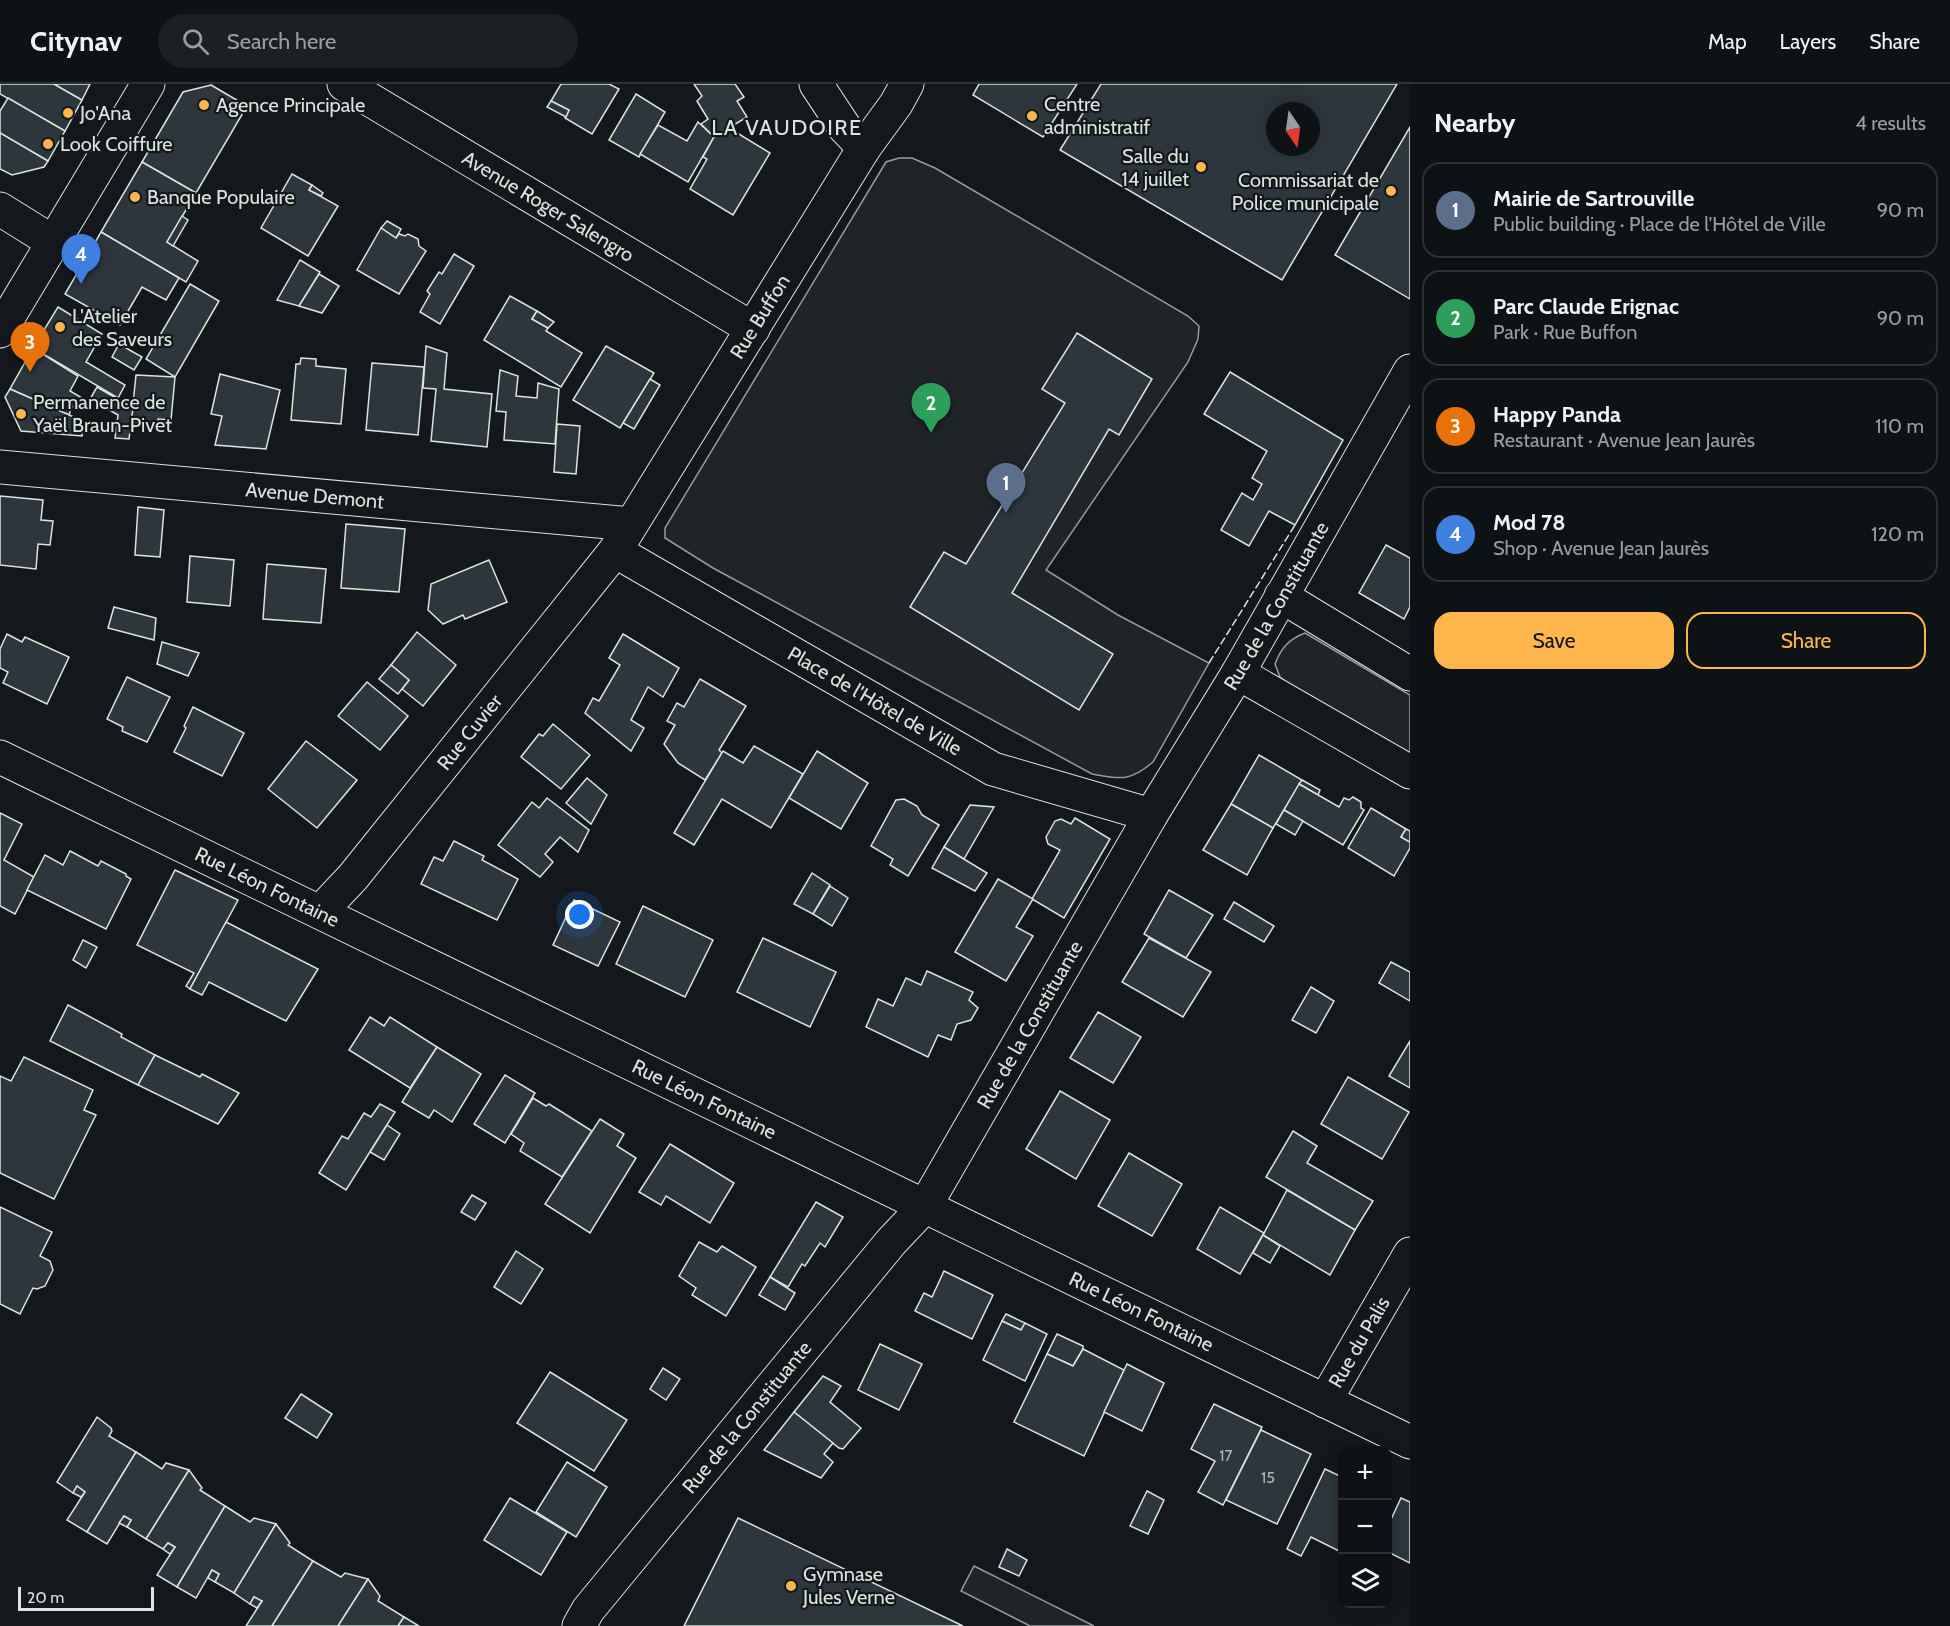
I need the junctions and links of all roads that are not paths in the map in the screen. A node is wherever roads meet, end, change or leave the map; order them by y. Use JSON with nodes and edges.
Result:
{"nodes":[{"id":1,"x":148,"y":84,"type":"edge"},
{"id":2,"x":344,"y":84,"type":"edge"},
{"id":3,"x":816,"y":84,"type":"edge"},
{"id":4,"x":906,"y":84,"type":"edge"},
{"id":5,"x":864,"y":148,"type":"junction"},
{"id":6,"x":0,"y":209,"type":"edge"},
{"id":7,"x":53,"y":242,"type":"junction"},
{"id":8,"x":753,"y":329,"type":"junction"},
{"id":9,"x":0,"y":331,"type":"edge"},
{"id":10,"x":1410,"y":371,"type":"edge"},
{"id":11,"x":0,"y":467,"type":"edge"},
{"id":12,"x":623,"y":537,"type":"junction"},
{"id":13,"x":1281,"y":596,"type":"junction"},
{"id":14,"x":1238,"y":673,"type":"junction"},
{"id":15,"x":1410,"y":674,"type":"edge"},
{"id":16,"x":0,"y":757,"type":"edge"},
{"id":17,"x":1410,"y":772,"type":"edge"},
{"id":18,"x":1151,"y":815,"type":"junction"},
{"id":19,"x":320,"y":912,"type":"junction"},
{"id":20,"x":924,"y":1206,"type":"junction"},
{"id":21,"x":1410,"y":1254,"type":"edge"},
{"id":22,"x":1325,"y":1401,"type":"junction"},
{"id":23,"x":1410,"y":1442,"type":"edge"},
{"id":24,"x":579,"y":1626,"type":"edge"}],
"edges":[{"from":1,"to":7,"type":"street"},
{"from":2,"to":8,"type":"street","name":"Avenue Roger Salengro"},
{"from":3,"to":5,"type":"street"},
{"from":4,"to":5,"type":"street","name":"Rue Buffon"},
{"from":5,"to":8,"type":"street","name":"Rue Buffon"},
{"from":6,"to":7,"type":"street"},
{"from":7,"to":9,"type":"street"},
{"from":8,"to":12,"type":"street","name":"Rue Buffon"},
{"from":10,"to":13,"type":"street","name":"Rue de la Constituante"},
{"from":11,"to":12,"type":"street","name":"Avenue Demont"},
{"from":12,"to":18,"type":"street","name":"Place de l'Hôtel de Ville"},
{"from":12,"to":19,"type":"street","name":"Rue Cuvier"},
{"from":13,"to":14,"type":"street","name":"Rue de la Constituante"},
{"from":13,"to":15,"type":"street"},
{"from":14,"to":17,"type":"street"},
{"from":14,"to":18,"type":"street","name":"Rue de la Constituante"},
{"from":16,"to":19,"type":"street","name":"Rue Léon Fontaine"},
{"from":18,"to":20,"type":"street","name":"Rue de la Constituante"},
{"from":19,"to":20,"type":"street","name":"Rue Léon Fontaine"},
{"from":20,"to":22,"type":"street","name":"Rue Léon Fontaine"},
{"from":20,"to":24,"type":"street","name":"Rue de la Constituante"},
{"from":21,"to":22,"type":"street","name":"Rue du Palis"},
{"from":22,"to":23,"type":"street","name":"Rue Léon Fontaine"}]}
